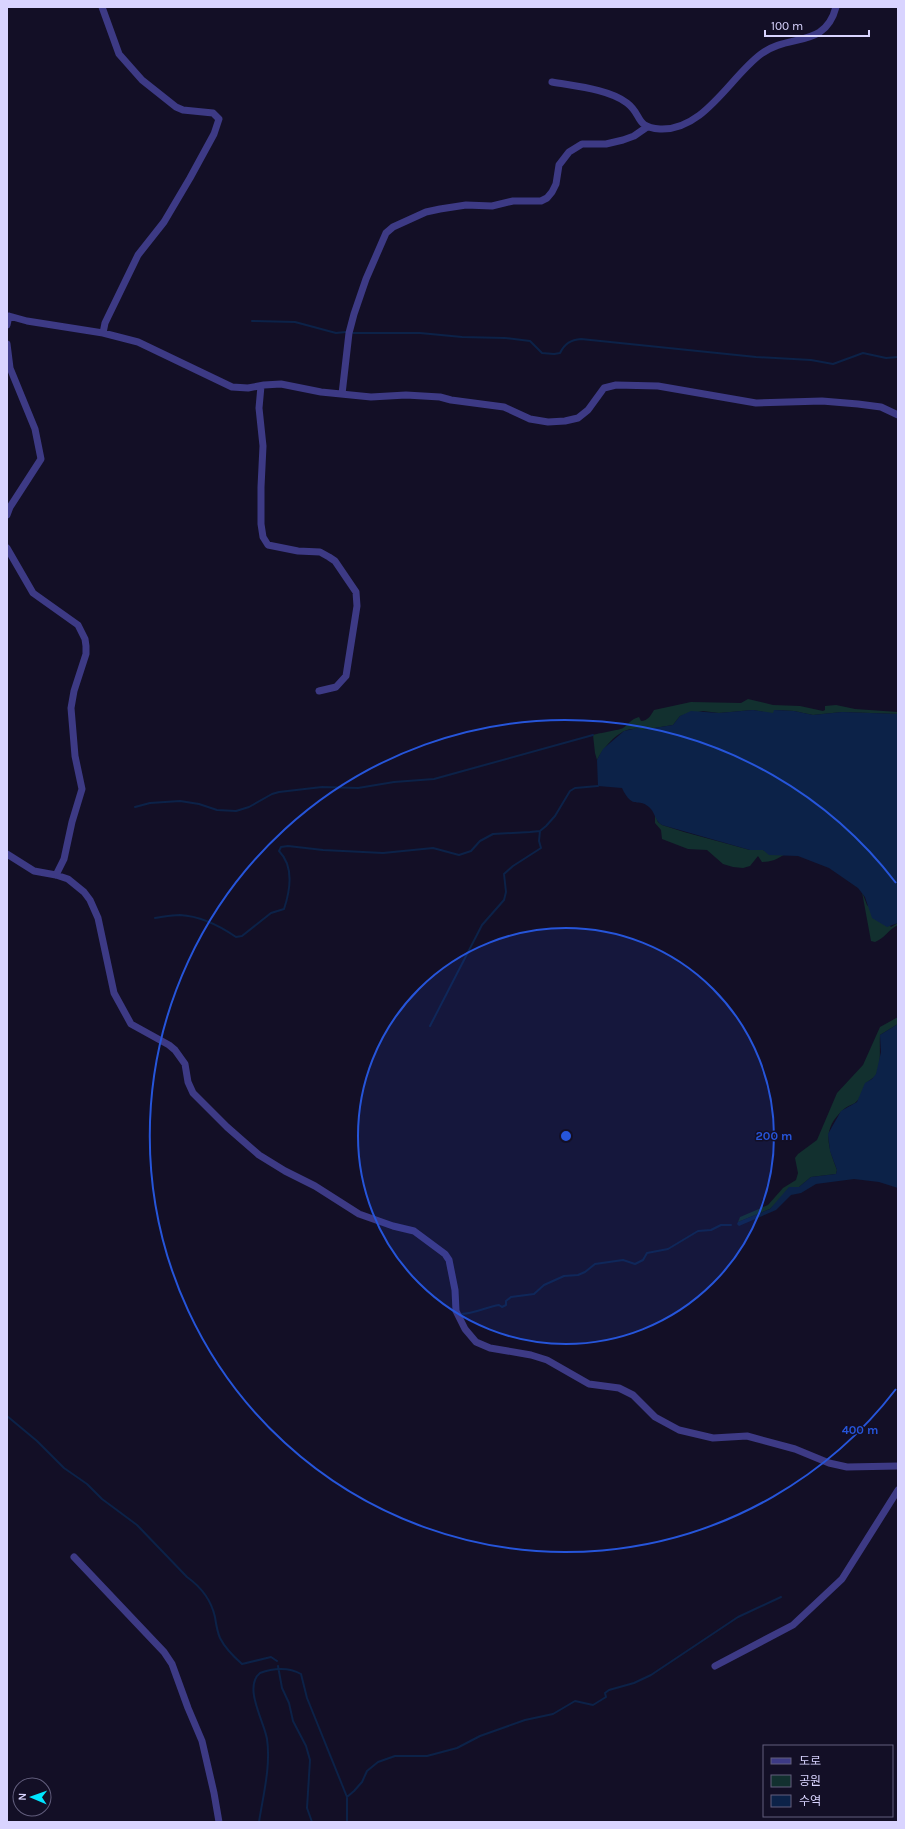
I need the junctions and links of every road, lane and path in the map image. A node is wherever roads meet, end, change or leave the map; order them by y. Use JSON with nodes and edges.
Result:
{"nodes":[{"id":1,"x":102,"y":7,"type":"edge"},
{"id":2,"x":836,"y":7,"type":"edge"},
{"id":3,"x":552,"y":82,"type":"dead end"},
{"id":4,"x":647,"y":127,"type":"junction"},
{"id":5,"x":7,"y":325,"type":"edge"},
{"id":6,"x":103,"y":333,"type":"junction"},
{"id":7,"x":7,"y":344,"type":"edge"},
{"id":8,"x":261,"y":386,"type":"junction"},
{"id":9,"x":342,"y":394,"type":"junction"},
{"id":10,"x":898,"y":415,"type":"edge"},
{"id":11,"x":7,"y":515,"type":"edge"},
{"id":12,"x":7,"y":548,"type":"edge"},
{"id":13,"x":319,"y":691,"type":"dead end"},
{"id":14,"x":7,"y":854,"type":"edge"},
{"id":15,"x":56,"y":874,"type":"junction"},
{"id":16,"x":898,"y":1466,"type":"edge"},
{"id":17,"x":898,"y":1490,"type":"edge"},
{"id":18,"x":74,"y":1557,"type":"dead end"},
{"id":19,"x":715,"y":1666,"type":"dead end"},
{"id":20,"x":219,"y":1822,"type":"edge"}],
"edges":[{"from":1,"to":6,"type":"street"},
{"from":2,"to":4,"type":"street"},
{"from":3,"to":4,"type":"street"},
{"from":4,"to":9,"type":"street"},
{"from":5,"to":6,"type":"street"},
{"from":6,"to":8,"type":"street"},
{"from":7,"to":11,"type":"street"},
{"from":8,"to":9,"type":"street"},
{"from":8,"to":13,"type":"street"},
{"from":9,"to":10,"type":"street"},
{"from":12,"to":15,"type":"street"},
{"from":14,"to":15,"type":"street"},
{"from":15,"to":16,"type":"street"},
{"from":17,"to":19,"type":"street"},
{"from":18,"to":20,"type":"street"}]}
